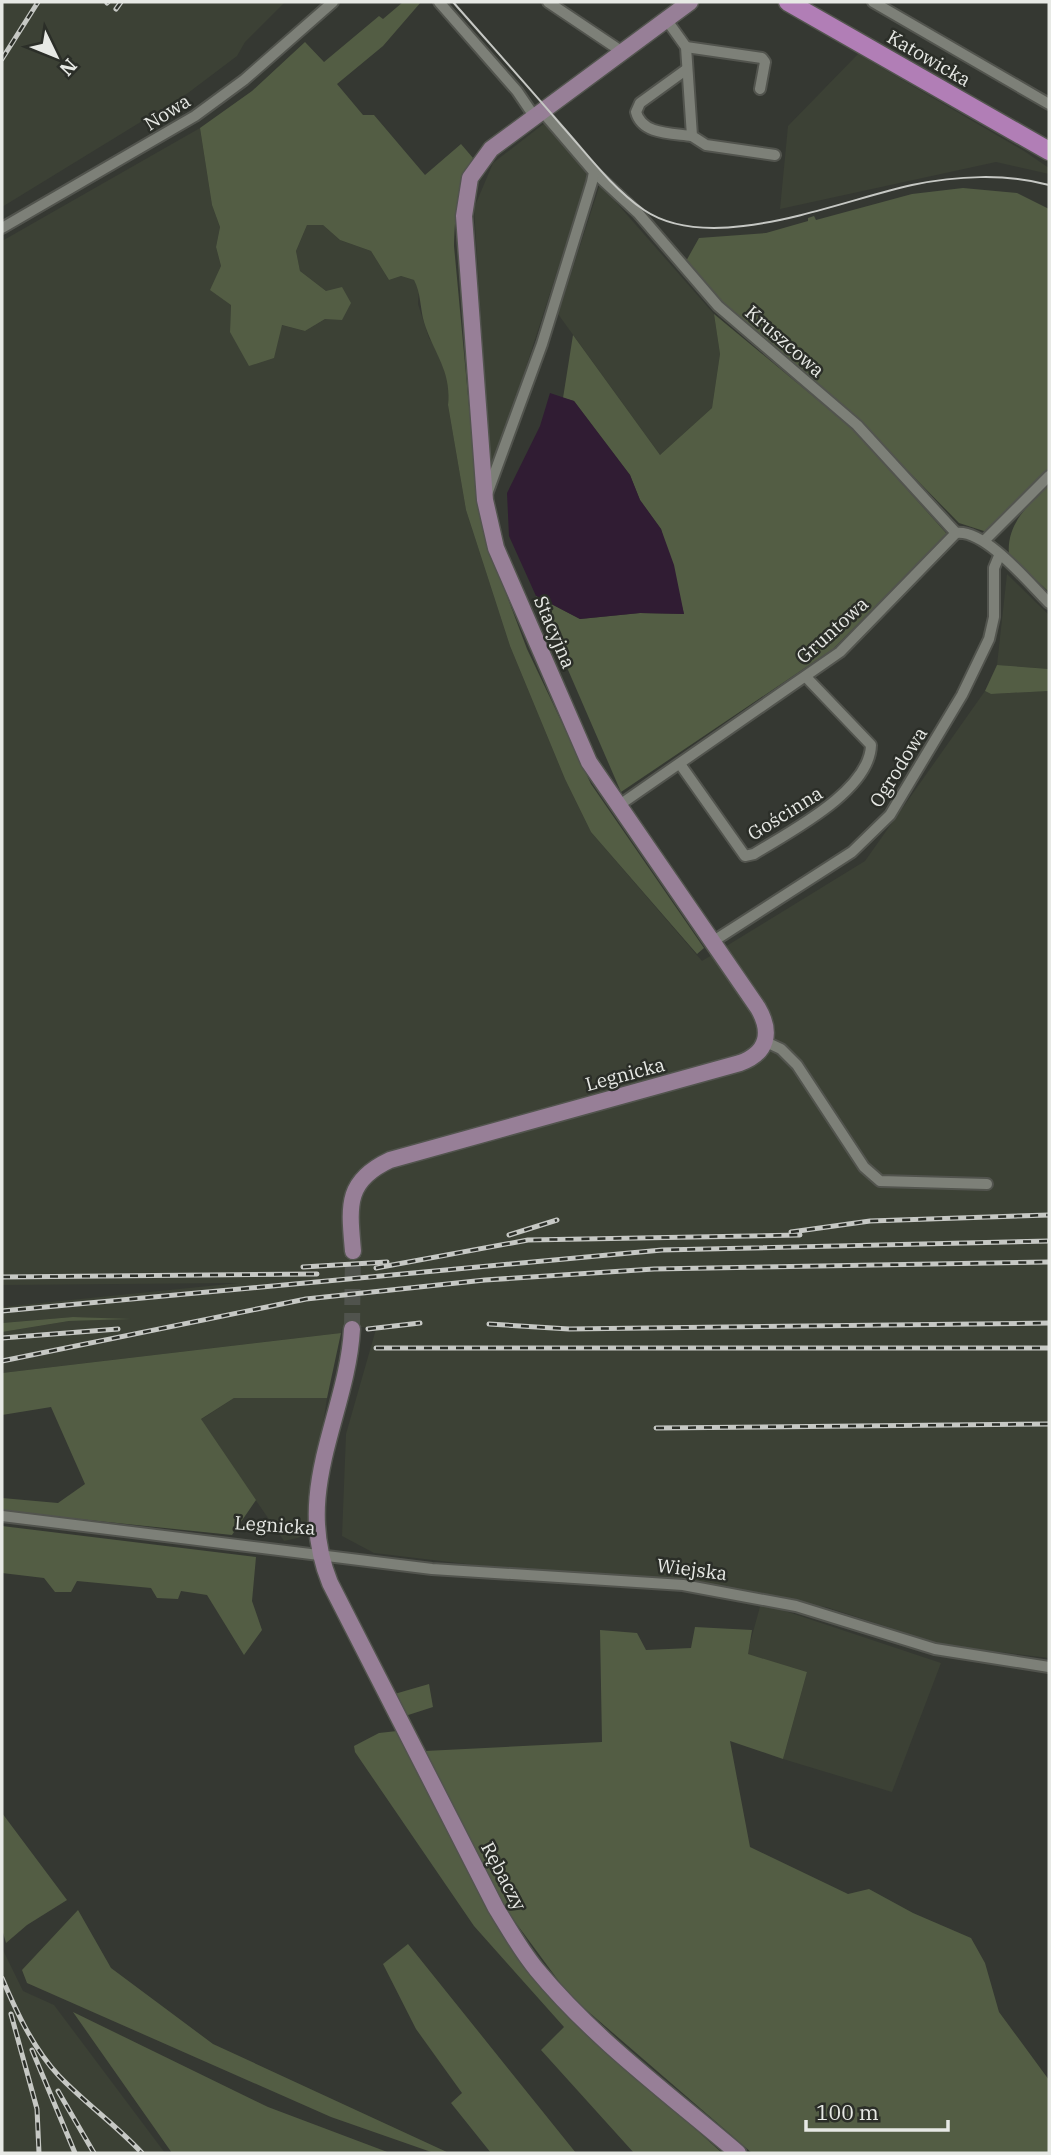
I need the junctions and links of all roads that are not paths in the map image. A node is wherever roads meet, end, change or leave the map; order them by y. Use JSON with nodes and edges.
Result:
{"nodes":[{"id":1,"x":333,"y":2,"type":"edge"},
{"id":2,"x":439,"y":2,"type":"edge"},
{"id":3,"x":548,"y":2,"type":"edge"},
{"id":4,"x":690,"y":2,"type":"edge"},
{"id":5,"x":788,"y":2,"type":"edge"},
{"id":6,"x":873,"y":2,"type":"edge"},
{"id":7,"x":666,"y":19,"type":"junction"},
{"id":8,"x":686,"y":47,"type":"junction"},
{"id":9,"x":621,"y":51,"type":"junction"},
{"id":10,"x":687,"y":69,"type":"junction"},
{"id":11,"x":760,"y":89,"type":"dead end"},
{"id":12,"x":1049,"y":104,"type":"edge"},
{"id":13,"x":537,"y":113,"type":"junction"},
{"id":14,"x":692,"y":136,"type":"junction"},
{"id":15,"x":1049,"y":152,"type":"edge"},
{"id":16,"x":775,"y":155,"type":"dead end"},
{"id":17,"x":594,"y":172,"type":"junction"},
{"id":18,"x":2,"y":228,"type":"edge"},
{"id":19,"x":1049,"y":476,"type":"edge"},
{"id":20,"x":485,"y":500,"type":"junction"},
{"id":21,"x":956,"y":533,"type":"junction"},
{"id":22,"x":984,"y":541,"type":"junction"},
{"id":23,"x":999,"y":556,"type":"junction"},
{"id":24,"x":1049,"y":603,"type":"edge"},
{"id":25,"x":806,"y":677,"type":"junction"},
{"id":26,"x":680,"y":764,"type":"junction"},
{"id":27,"x":618,"y":806,"type":"junction"},
{"id":28,"x":712,"y":942,"type":"junction"},
{"id":29,"x":766,"y":1042,"type":"junction"},
{"id":30,"x":987,"y":1184,"type":"dead end"},
{"id":31,"x":353,"y":1251,"type":"tunnel mouth"},
{"id":32,"x":352,"y":1329,"type":"tunnel mouth"},
{"id":33,"x":2,"y":1516,"type":"edge"},
{"id":34,"x":321,"y":1554,"type":"junction"},
{"id":35,"x":1049,"y":1667,"type":"edge"},
{"id":36,"x":738,"y":2153,"type":"edge"}],
"edges":[{"from":1,"to":18,"type":"street","name":"Nowa"},
{"from":2,"to":13,"type":"street","name":"Kruszcowa"},
{"from":3,"to":9,"type":"street"},
{"from":4,"to":7,"type":"street","name":"Stacyjna"},
{"from":5,"to":15,"type":"main road","name":"Katowicka"},
{"from":6,"to":12,"type":"street"},
{"from":7,"to":8,"type":"street"},
{"from":7,"to":9,"type":"street","name":"Stacyjna"},
{"from":8,"to":10,"type":"street"},
{"from":8,"to":11,"type":"street"},
{"from":9,"to":13,"type":"street","name":"Stacyjna"},
{"from":10,"to":14,"type":"street"},
{"from":10,"to":14,"type":"street"},
{"from":13,"to":17,"type":"street","name":"Kruszcowa"},
{"from":13,"to":20,"type":"street","name":"Stacyjna"},
{"from":14,"to":16,"type":"street"},
{"from":17,"to":20,"type":"street"},
{"from":17,"to":21,"type":"street","name":"Kruszcowa"},
{"from":19,"to":22,"type":"street"},
{"from":20,"to":27,"type":"street","name":"Stacyjna"},
{"from":21,"to":22,"type":"street"},
{"from":21,"to":25,"type":"street","name":"Gruntowa"},
{"from":22,"to":23,"type":"street"},
{"from":23,"to":24,"type":"street"},
{"from":23,"to":28,"type":"street","name":"Ogrodowa"},
{"from":25,"to":26,"type":"street","name":"Gruntowa"},
{"from":25,"to":26,"type":"street","name":"Gościnna"},
{"from":26,"to":27,"type":"street","name":"Gruntowa"},
{"from":27,"to":28,"type":"street","name":"Stacyjna"},
{"from":28,"to":29,"type":"street","name":"Stacyjna"},
{"from":29,"to":30,"type":"street"},
{"from":29,"to":31,"type":"street","name":"Legnicka"},
{"from":32,"to":34,"type":"street","name":"Legnicka"},
{"from":33,"to":34,"type":"street","name":"Legnicka"},
{"from":34,"to":35,"type":"street","name":"Wiejska"},
{"from":34,"to":36,"type":"street","name":"Rębaczy"}]}
